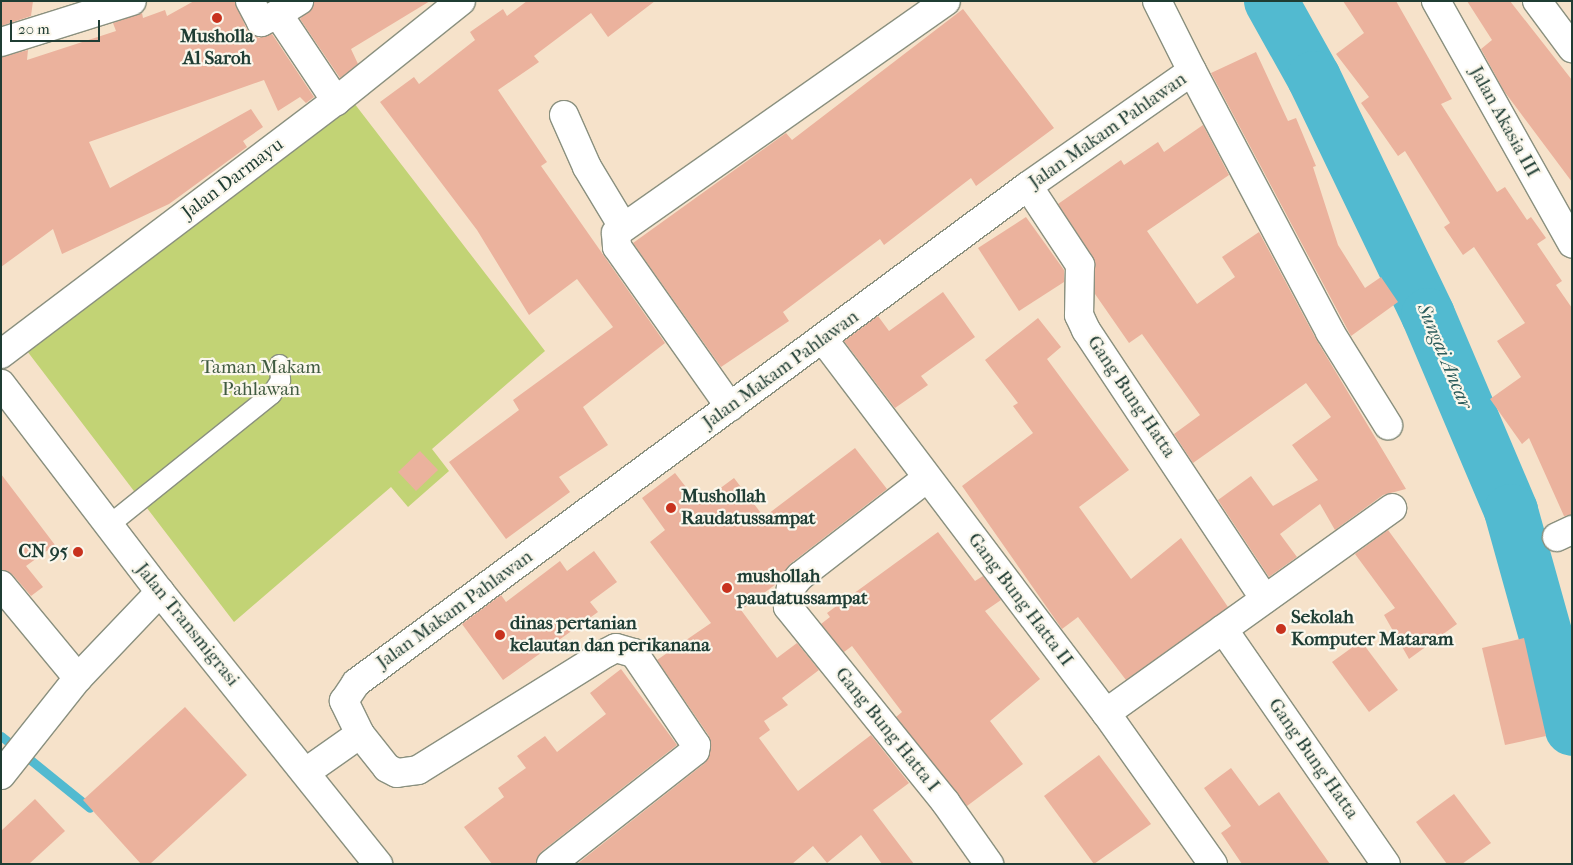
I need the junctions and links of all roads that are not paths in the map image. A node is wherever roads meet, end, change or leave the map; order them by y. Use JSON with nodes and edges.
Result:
{"nodes":[{"id":1,"x":132,"y":1,"type":"edge"},
{"id":2,"x":250,"y":1,"type":"edge"},
{"id":3,"x":461,"y":1,"type":"edge"},
{"id":4,"x":946,"y":1,"type":"edge"},
{"id":5,"x":1157,"y":1,"type":"edge"},
{"id":6,"x":1436,"y":1,"type":"edge"},
{"id":7,"x":1537,"y":1,"type":"edge"},
{"id":8,"x":288,"y":7,"type":"edge"},
{"id":9,"x":1,"y":42,"type":"edge"},
{"id":10,"x":1572,"y":48,"type":"edge"},
{"id":11,"x":1192,"y":71,"type":"junction"},
{"id":12,"x":336,"y":102,"type":"junction"},
{"id":13,"x":564,"y":115,"type":"dead end"},
{"id":14,"x":1028,"y":186,"type":"junction"},
{"id":15,"x":622,"y":225,"type":"junction"},
{"id":16,"x":1572,"y":243,"type":"edge"},
{"id":17,"x":823,"y":339,"type":"junction"},
{"id":18,"x":1,"y":354,"type":"edge"},
{"id":19,"x":279,"y":364,"type":"dead end"},
{"id":20,"x":1,"y":384,"type":"edge"},
{"id":21,"x":730,"y":407,"type":"junction"},
{"id":22,"x":1388,"y":425,"type":"dead end"},
{"id":23,"x":927,"y":478,"type":"junction"},
{"id":24,"x":1392,"y":508,"type":"dead end"},
{"id":25,"x":108,"y":525,"type":"junction"},
{"id":26,"x":1,"y":585,"type":"edge"},
{"id":27,"x":160,"y":592,"type":"junction"},
{"id":28,"x":1266,"y":599,"type":"junction"},
{"id":29,"x":1223,"y":629,"type":"junction"},
{"id":30,"x":78,"y":678,"type":"junction"},
{"id":31,"x":1106,"y":713,"type":"junction"},
{"id":32,"x":360,"y":734,"type":"junction"},
{"id":33,"x":306,"y":772,"type":"junction"},
{"id":34,"x":2,"y":774,"type":"edge"},
{"id":35,"x":378,"y":864,"type":"edge"},
{"id":36,"x":551,"y":864,"type":"edge"},
{"id":37,"x":989,"y":864,"type":"edge"},
{"id":38,"x":1213,"y":864,"type":"edge"},
{"id":39,"x":1386,"y":864,"type":"edge"}],
"edges":[{"from":1,"to":9,"type":"street"},
{"from":2,"to":8,"type":"street"},
{"from":3,"to":12,"type":"street","name":"Jalan Darmayu"},
{"from":4,"to":15,"type":"street"},
{"from":5,"to":11,"type":"street","name":"Jalan Makam Pahlawan"},
{"from":6,"to":16,"type":"street","name":"Jalan Akasia III"},
{"from":7,"to":10,"type":"street"},
{"from":8,"to":12,"type":"street"},
{"from":11,"to":14,"type":"street","name":"Jalan Makam Pahlawan"},
{"from":11,"to":22,"type":"street"},
{"from":12,"to":18,"type":"street","name":"Jalan Darmayu"},
{"from":13,"to":15,"type":"street"},
{"from":14,"to":17,"type":"street","name":"Jalan Makam Pahlawan"},
{"from":14,"to":28,"type":"street","name":"Gang Bung Hatta"},
{"from":15,"to":21,"type":"street"},
{"from":17,"to":21,"type":"street","name":"Jalan Makam Pahlawan"},
{"from":17,"to":23,"type":"street","name":"Gang Bung Hatta II"},
{"from":19,"to":25,"type":"lane"},
{"from":20,"to":25,"type":"street","name":"Jalan Transmigrasi"},
{"from":21,"to":32,"type":"street","name":"Jalan Makam Pahlawan"},
{"from":23,"to":31,"type":"street","name":"Gang Bung Hatta II"},
{"from":23,"to":37,"type":"street","name":"Gang Bung Hatta I"},
{"from":24,"to":28,"type":"street"},
{"from":25,"to":27,"type":"street","name":"Jalan Transmigrasi"},
{"from":26,"to":30,"type":"street"},
{"from":27,"to":30,"type":"street"},
{"from":27,"to":33,"type":"street","name":"Jalan Transmigrasi"},
{"from":28,"to":29,"type":"street"},
{"from":29,"to":31,"type":"street"},
{"from":29,"to":39,"type":"street","name":"Gang Bung Hatta"},
{"from":30,"to":34,"type":"street"},
{"from":31,"to":38,"type":"street","name":"Gang Bung Hatta II"},
{"from":32,"to":33,"type":"street"},
{"from":32,"to":36,"type":"street","name":"Jalan Makam Pahlawan"},
{"from":33,"to":35,"type":"street","name":"Jalan Transmigrasi"}]}
